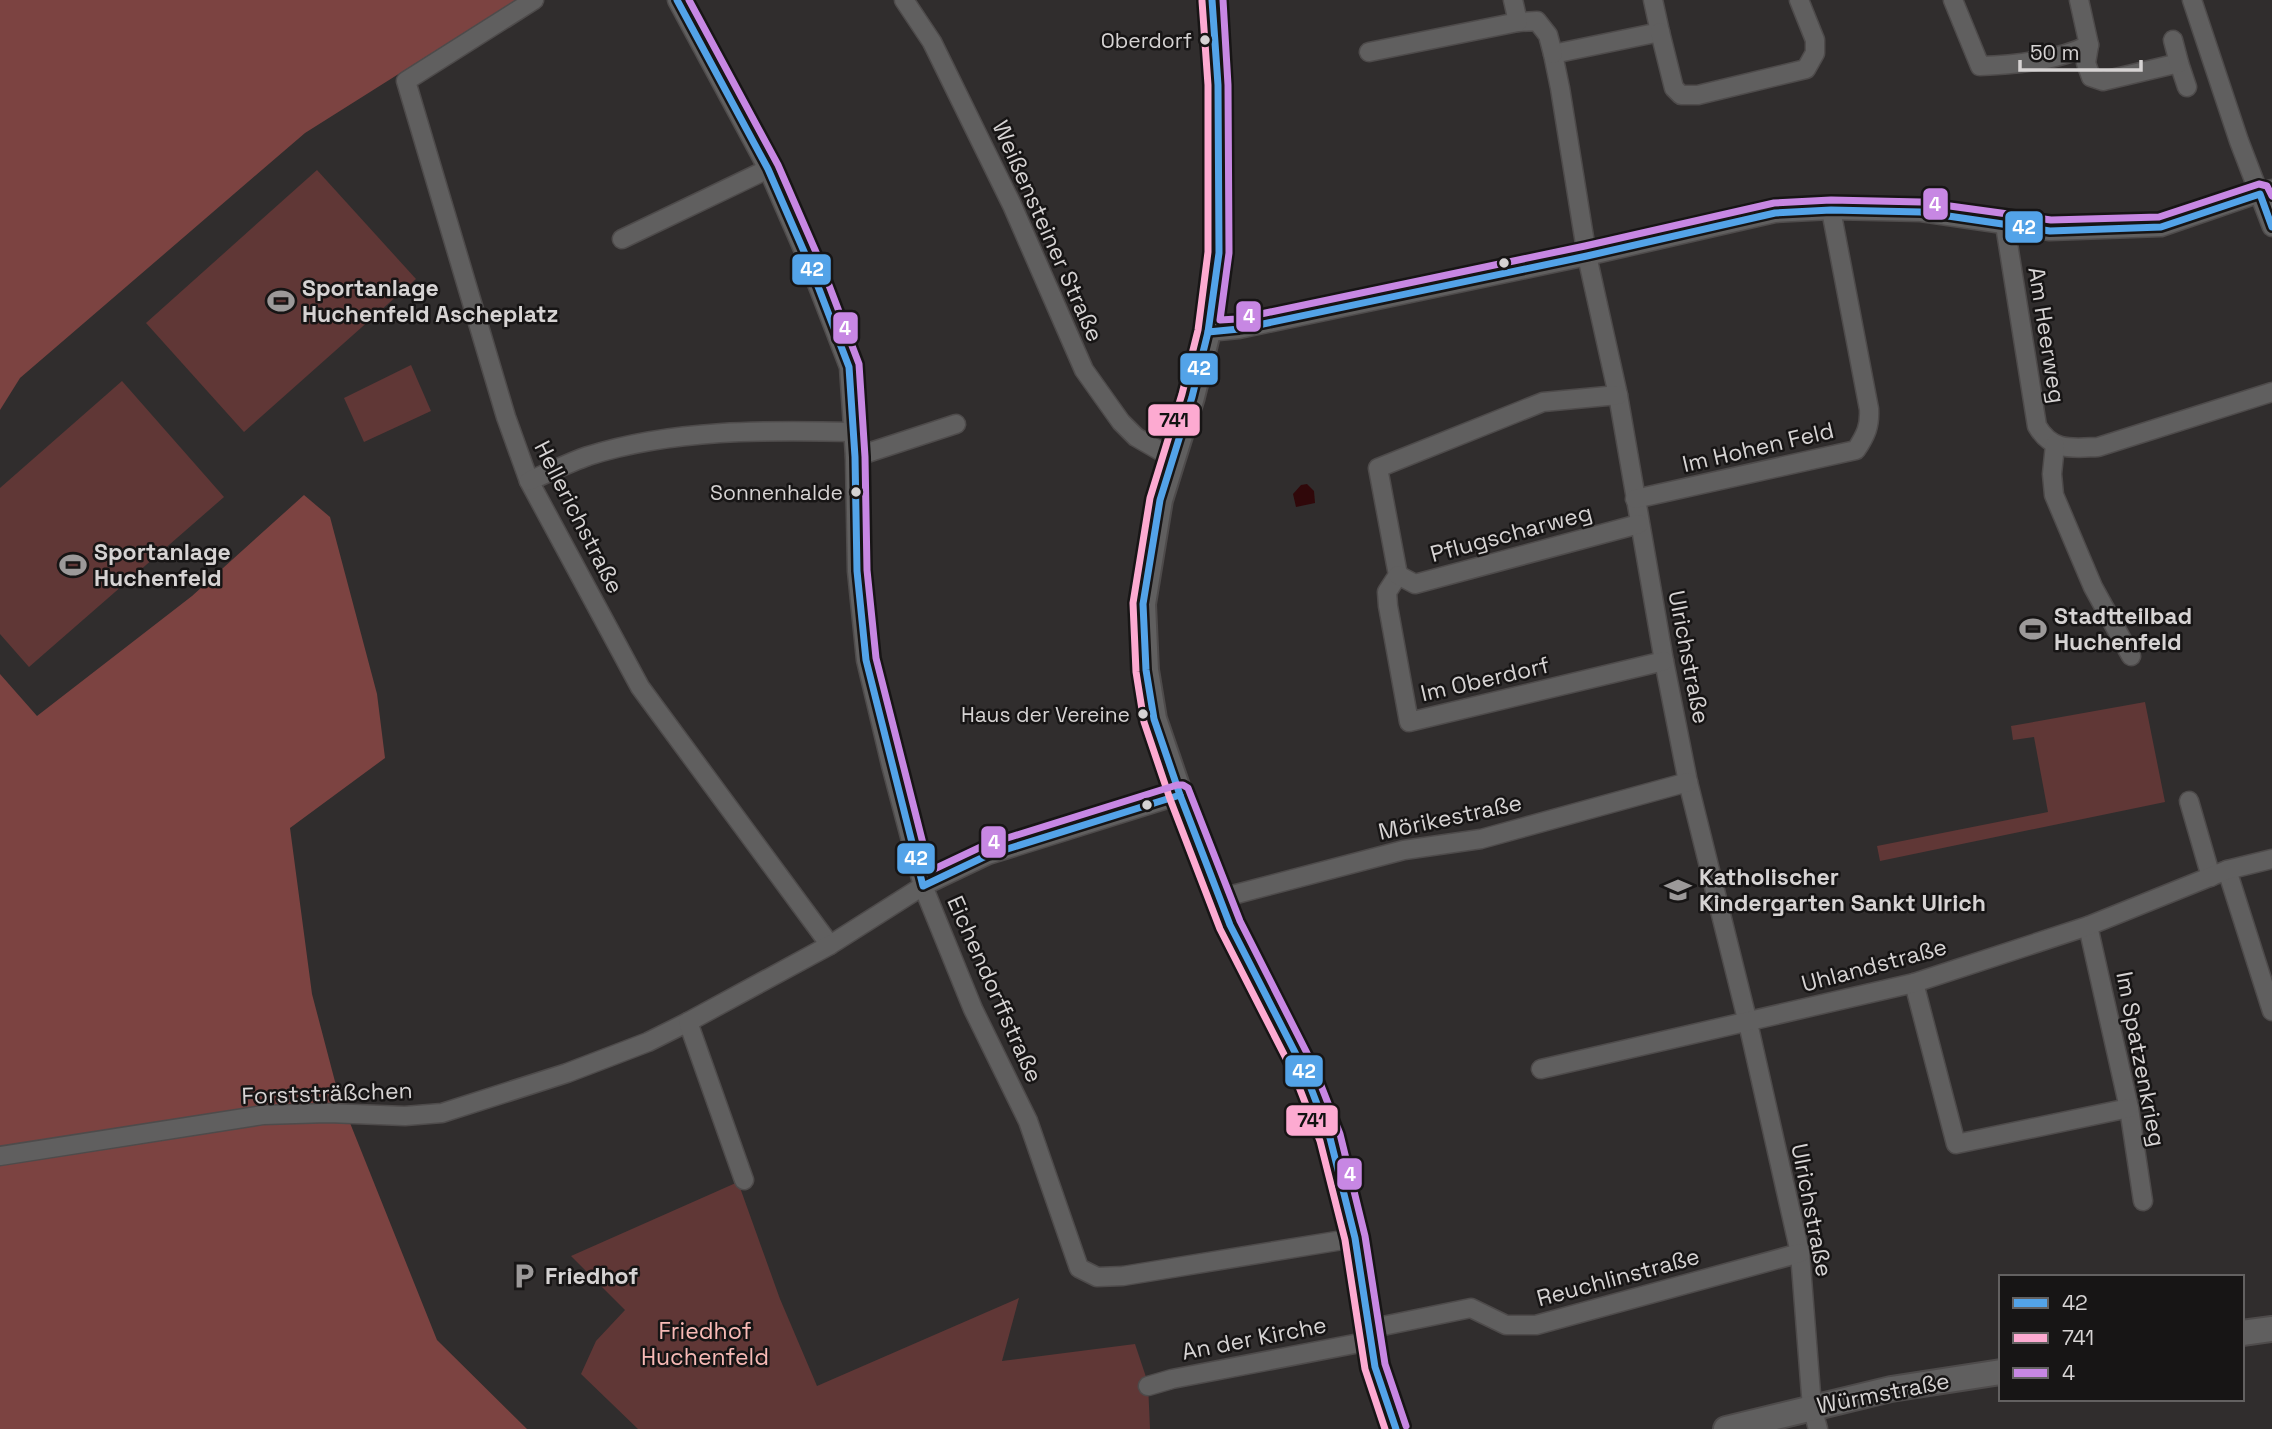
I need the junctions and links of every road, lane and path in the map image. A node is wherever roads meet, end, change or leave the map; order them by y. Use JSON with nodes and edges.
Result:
{"nodes":[{"id":1,"x":534,"y":0,"type":"edge"},
{"id":2,"x":677,"y":0,"type":"edge"},
{"id":3,"x":904,"y":0,"type":"edge"},
{"id":4,"x":1212,"y":0,"type":"edge"},
{"id":5,"x":1513,"y":0,"type":"edge"},
{"id":6,"x":1653,"y":0,"type":"edge"},
{"id":7,"x":1799,"y":0,"type":"edge"},
{"id":8,"x":1953,"y":0,"type":"edge"},
{"id":9,"x":2079,"y":0,"type":"edge"},
{"id":10,"x":2192,"y":0,"type":"edge"},
{"id":11,"x":1518,"y":22,"type":"junction"},
{"id":12,"x":1660,"y":32,"type":"junction"},
{"id":13,"x":2173,"y":40,"type":"dead end"},
{"id":14,"x":2089,"y":45,"type":"junction"},
{"id":15,"x":1369,"y":52,"type":"dead end"},
{"id":16,"x":1553,"y":54,"type":"junction"},
{"id":17,"x":2179,"y":63,"type":"junction"},
{"id":18,"x":2188,"y":87,"type":"dead end"},
{"id":19,"x":768,"y":170,"type":"junction"},
{"id":20,"x":2266,"y":191,"type":"edge"},
{"id":21,"x":1831,"y":210,"type":"junction"},
{"id":22,"x":2006,"y":225,"type":"junction"},
{"id":23,"x":2272,"y":227,"type":"edge"},
{"id":24,"x":622,"y":239,"type":"dead end"},
{"id":25,"x":1587,"y":256,"type":"junction"},
{"id":26,"x":1208,"y":332,"type":"junction"},
{"id":27,"x":2272,"y":392,"type":"edge"},
{"id":28,"x":1618,"y":395,"type":"junction"},
{"id":29,"x":956,"y":424,"type":"dead end"},
{"id":30,"x":854,"y":432,"type":"junction"},
{"id":31,"x":2055,"y":445,"type":"junction"},
{"id":32,"x":1175,"y":456,"type":"junction"},
{"id":33,"x":855,"y":457,"type":"junction"},
{"id":34,"x":529,"y":481,"type":"junction"},
{"id":35,"x":1635,"y":499,"type":"junction"},
{"id":36,"x":1639,"y":524,"type":"junction"},
{"id":37,"x":1398,"y":575,"type":"junction"},
{"id":38,"x":2131,"y":656,"type":"dead end"},
{"id":39,"x":1664,"y":661,"type":"junction"},
{"id":40,"x":1688,"y":782,"type":"junction"},
{"id":41,"x":1180,"y":795,"type":"junction"},
{"id":42,"x":2189,"y":801,"type":"dead end"},
{"id":43,"x":2272,"y":859,"type":"edge"},
{"id":44,"x":2219,"y":874,"type":"junction"},
{"id":45,"x":923,"y":886,"type":"junction"},
{"id":46,"x":1221,"y":898,"type":"junction"},
{"id":47,"x":2088,"y":926,"type":"junction"},
{"id":48,"x":830,"y":945,"type":"junction"},
{"id":49,"x":1913,"y":983,"type":"junction"},
{"id":50,"x":2272,"y":1011,"type":"edge"},
{"id":51,"x":688,"y":1022,"type":"junction"},
{"id":52,"x":1748,"y":1023,"type":"junction"},
{"id":53,"x":1541,"y":1069,"type":"dead end"},
{"id":54,"x":2129,"y":1108,"type":"junction"},
{"id":55,"x":0,"y":1156,"type":"edge"},
{"id":56,"x":744,"y":1180,"type":"dead end"},
{"id":57,"x":2143,"y":1201,"type":"dead end"},
{"id":58,"x":1355,"y":1238,"type":"junction"},
{"id":59,"x":1800,"y":1253,"type":"junction"},
{"id":60,"x":2272,"y":1329,"type":"edge"},
{"id":61,"x":2244,"y":1333,"type":"edge"},
{"id":62,"x":1369,"y":1335,"type":"junction"},
{"id":63,"x":1999,"y":1372,"type":"edge"},
{"id":64,"x":1147,"y":1386,"type":"dead end"},
{"id":65,"x":1815,"y":1418,"type":"edge"},
{"id":66,"x":1396,"y":1429,"type":"edge"},
{"id":67,"x":1726,"y":1429,"type":"edge"}],
"edges":[{"from":1,"to":34,"type":"street","name":"Hellerichstraße"},
{"from":2,"to":19,"type":"street","name":"Eichendorffstraße"},
{"from":3,"to":32,"type":"street","name":"Weißensteiner Straße"},
{"from":4,"to":26,"type":"main road"},
{"from":5,"to":11,"type":"street"},
{"from":6,"to":12,"type":"street"},
{"from":7,"to":12,"type":"street"},
{"from":8,"to":14,"type":"street"},
{"from":9,"to":14,"type":"street"},
{"from":10,"to":20,"type":"street"},
{"from":11,"to":15,"type":"street"},
{"from":11,"to":16,"type":"street","name":"Ulrichstraße"},
{"from":12,"to":16,"type":"street"},
{"from":13,"to":17,"type":"street"},
{"from":14,"to":17,"type":"street"},
{"from":16,"to":25,"type":"street","name":"Ulrichstraße"},
{"from":17,"to":18,"type":"street"},
{"from":19,"to":24,"type":"street"},
{"from":19,"to":30,"type":"street","name":"Eichendorffstraße"},
{"from":20,"to":22,"type":"street"},
{"from":20,"to":23,"type":"street"},
{"from":21,"to":22,"type":"street"},
{"from":21,"to":25,"type":"street"},
{"from":21,"to":35,"type":"street","name":"Im Hohen Feld"},
{"from":22,"to":31,"type":"street","name":"Am Heerweg"},
{"from":25,"to":26,"type":"street"},
{"from":25,"to":28,"type":"street","name":"Ulrichstraße"},
{"from":26,"to":32,"type":"main road"},
{"from":27,"to":31,"type":"street"},
{"from":28,"to":35,"type":"street","name":"Ulrichstraße"},
{"from":28,"to":37,"type":"street","name":"Im Oberdorf"},
{"from":29,"to":33,"type":"street"},
{"from":30,"to":33,"type":"street","name":"Eichendorffstraße"},
{"from":30,"to":34,"type":"street"},
{"from":31,"to":38,"type":"street"},
{"from":32,"to":41,"type":"main road"},
{"from":33,"to":45,"type":"street","name":"Eichendorffstraße"},
{"from":34,"to":48,"type":"street","name":"Hellerichstraße"},
{"from":35,"to":36,"type":"street","name":"Ulrichstraße"},
{"from":36,"to":37,"type":"street","name":"Pflugscharweg"},
{"from":36,"to":39,"type":"street","name":"Ulrichstraße"},
{"from":37,"to":39,"type":"street","name":"Im Oberdorf"},
{"from":39,"to":40,"type":"street","name":"Ulrichstraße"},
{"from":40,"to":46,"type":"street","name":"Mörikestraße"},
{"from":40,"to":52,"type":"street","name":"Ulrichstraße"},
{"from":41,"to":45,"type":"street","name":"Forststräßchen"},
{"from":41,"to":46,"type":"main road"},
{"from":42,"to":44,"type":"street"},
{"from":43,"to":44,"type":"street","name":"Uhlandstraße"},
{"from":44,"to":47,"type":"street","name":"Uhlandstraße"},
{"from":44,"to":50,"type":"street"},
{"from":45,"to":48,"type":"street","name":"Forststräßchen"},
{"from":45,"to":58,"type":"street","name":"Eichendorffstraße"},
{"from":46,"to":58,"type":"main road"},
{"from":47,"to":49,"type":"street","name":"Uhlandstraße"},
{"from":47,"to":54,"type":"street","name":"Im Spatzenkrieg"},
{"from":48,"to":51,"type":"street","name":"Forststräßchen"},
{"from":49,"to":52,"type":"street","name":"Uhlandstraße"},
{"from":49,"to":54,"type":"street"},
{"from":51,"to":55,"type":"street","name":"Forststräßchen"},
{"from":51,"to":56,"type":"street"},
{"from":52,"to":53,"type":"street","name":"Uhlandstraße"},
{"from":52,"to":59,"type":"street","name":"Ulrichstraße"},
{"from":54,"to":57,"type":"street","name":"Im Spatzenkrieg"},
{"from":58,"to":62,"type":"main road"},
{"from":59,"to":62,"type":"street","name":"Reuchlinstraße"},
{"from":59,"to":65,"type":"street","name":"Ulrichstraße"},
{"from":60,"to":61,"type":"main road"},
{"from":62,"to":64,"type":"street","name":"An der Kirche"},
{"from":62,"to":66,"type":"main road"},
{"from":63,"to":65,"type":"main road","name":"Würmstraße"},
{"from":65,"to":67,"type":"main road","name":"Würmstraße"}]}
